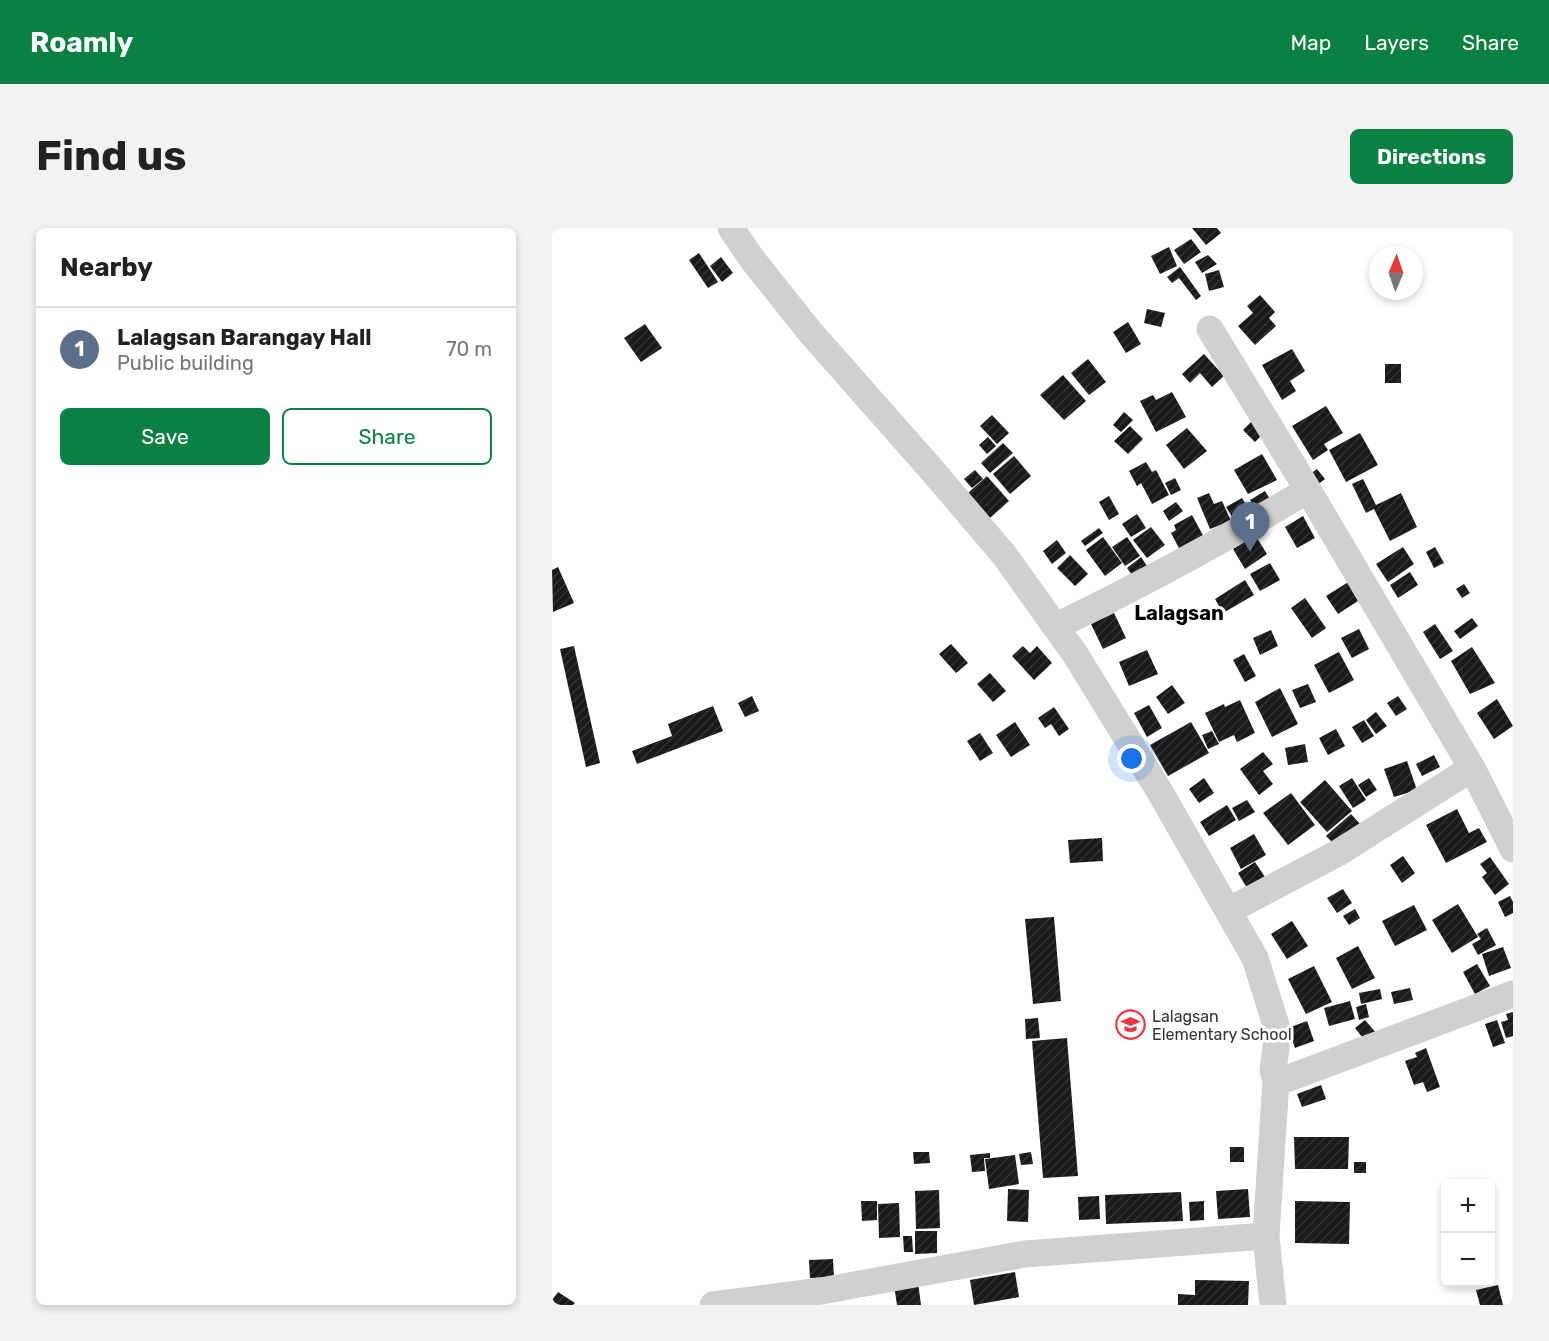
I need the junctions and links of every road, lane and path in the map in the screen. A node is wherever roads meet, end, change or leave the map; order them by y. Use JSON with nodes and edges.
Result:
{"nodes":[{"id":1,"x":731,"y":228,"type":"edge"},
{"id":2,"x":1210,"y":329,"type":"dead end"},
{"id":3,"x":1308,"y":490,"type":"junction"},
{"id":4,"x":1057,"y":626,"type":"junction"},
{"id":5,"x":1472,"y":768,"type":"junction"},
{"id":6,"x":1513,"y":849,"type":"edge"},
{"id":7,"x":1228,"y":911,"type":"junction"},
{"id":8,"x":1513,"y":994,"type":"edge"},
{"id":9,"x":1276,"y":1080,"type":"junction"},
{"id":10,"x":1266,"y":1236,"type":"junction"},
{"id":11,"x":713,"y":1305,"type":"edge"},
{"id":12,"x":1273,"y":1305,"type":"edge"}],
"edges":[{"from":1,"to":4,"type":"street"},
{"from":2,"to":3,"type":"street"},
{"from":3,"to":4,"type":"street"},
{"from":3,"to":5,"type":"street"},
{"from":4,"to":7,"type":"street"},
{"from":5,"to":6,"type":"street"},
{"from":5,"to":7,"type":"street"},
{"from":7,"to":9,"type":"street"},
{"from":8,"to":9,"type":"street"},
{"from":9,"to":10,"type":"street"},
{"from":10,"to":11,"type":"street"},
{"from":10,"to":12,"type":"street"}]}
